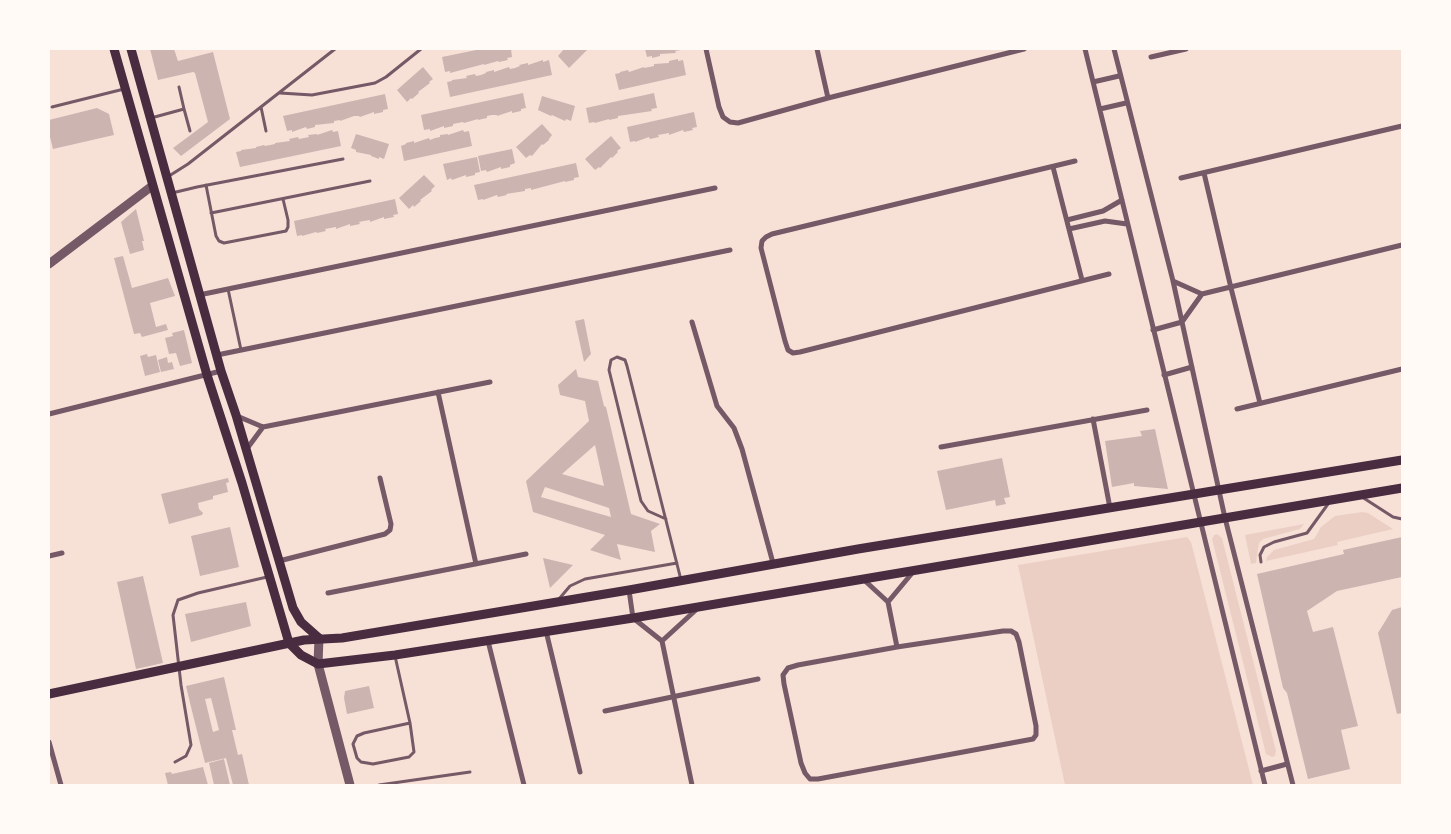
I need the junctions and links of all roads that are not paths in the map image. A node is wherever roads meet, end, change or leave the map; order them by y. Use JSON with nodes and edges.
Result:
{"nodes":[{"id":1,"x":114,"y":49,"type":"edge"},
{"id":2,"x":131,"y":49,"type":"edge"},
{"id":3,"x":335,"y":49,"type":"edge"},
{"id":4,"x":421,"y":49,"type":"edge"},
{"id":5,"x":706,"y":49,"type":"edge"},
{"id":6,"x":817,"y":49,"type":"edge"},
{"id":7,"x":1024,"y":49,"type":"edge"},
{"id":8,"x":1085,"y":49,"type":"edge"},
{"id":9,"x":1114,"y":49,"type":"edge"},
{"id":10,"x":1186,"y":49,"type":"edge"},
{"id":11,"x":1018,"y":50,"type":"edge"},
{"id":12,"x":1151,"y":57,"type":"dead end"},
{"id":13,"x":134,"y":60,"type":"junction"},
{"id":14,"x":118,"y":64,"type":"junction"},
{"id":15,"x":1119,"y":76,"type":"junction"},
{"id":16,"x":1093,"y":82,"type":"junction"},
{"id":17,"x":179,"y":87,"type":"dead end"},
{"id":18,"x":125,"y":89,"type":"junction"},
{"id":19,"x":279,"y":93,"type":"junction"},
{"id":20,"x":828,"y":98,"type":"junction"},
{"id":21,"x":1126,"y":104,"type":"junction"},
{"id":22,"x":261,"y":106,"type":"junction"},
{"id":23,"x":52,"y":107,"type":"dead end"},
{"id":24,"x":184,"y":109,"type":"junction"},
{"id":25,"x":1100,"y":109,"type":"junction"},
{"id":26,"x":151,"y":118,"type":"junction"},
{"id":27,"x":1402,"y":126,"type":"edge"},
{"id":28,"x":190,"y":131,"type":"dead end"},
{"id":29,"x":266,"y":131,"type":"dead end"},
{"id":30,"x":343,"y":158,"type":"dead end"},
{"id":31,"x":1075,"y":161,"type":"dead end"},
{"id":32,"x":1053,"y":167,"type":"junction"},
{"id":33,"x":1204,"y":173,"type":"junction"},
{"id":34,"x":166,"y":177,"type":"junction"},
{"id":35,"x":1181,"y":178,"type":"dead end"},
{"id":36,"x":370,"y":181,"type":"dead end"},
{"id":37,"x":206,"y":185,"type":"junction"},
{"id":38,"x":152,"y":186,"type":"junction"},
{"id":39,"x":715,"y":188,"type":"dead end"},
{"id":40,"x":170,"y":194,"type":"junction"},
{"id":41,"x":284,"y":199,"type":"junction"},
{"id":42,"x":1122,"y":200,"type":"junction"},
{"id":43,"x":1103,"y":211,"type":"junction"},
{"id":44,"x":211,"y":213,"type":"junction"},
{"id":45,"x":1067,"y":220,"type":"junction"},
{"id":46,"x":1105,"y":221,"type":"junction"},
{"id":47,"x":1127,"y":224,"type":"junction"},
{"id":48,"x":1069,"y":229,"type":"junction"},
{"id":49,"x":1402,"y":245,"type":"edge"},
{"id":50,"x":730,"y":250,"type":"dead end"},
{"id":51,"x":49,"y":264,"type":"edge"},
{"id":52,"x":1109,"y":274,"type":"dead end"},
{"id":53,"x":1082,"y":280,"type":"junction"},
{"id":54,"x":1173,"y":281,"type":"junction"},
{"id":55,"x":1230,"y":288,"type":"junction"},
{"id":56,"x":228,"y":289,"type":"junction"},
{"id":57,"x":1202,"y":294,"type":"junction"},
{"id":58,"x":200,"y":295,"type":"junction"},
{"id":59,"x":692,"y":322,"type":"dead end"},
{"id":60,"x":1182,"y":322,"type":"junction"},
{"id":61,"x":1153,"y":330,"type":"junction"},
{"id":62,"x":242,"y":350,"type":"junction"},
{"id":63,"x":217,"y":355,"type":"junction"},
{"id":64,"x":1192,"y":367,"type":"junction"},
{"id":65,"x":1402,"y":369,"type":"edge"},
{"id":66,"x":221,"y":370,"type":"junction"},
{"id":67,"x":207,"y":375,"type":"junction"},
{"id":68,"x":1164,"y":375,"type":"junction"},
{"id":69,"x":490,"y":382,"type":"dead end"},
{"id":70,"x":438,"y":392,"type":"junction"},
{"id":71,"x":1260,"y":403,"type":"junction"},
{"id":72,"x":1237,"y":409,"type":"dead end"},
{"id":73,"x":1147,"y":410,"type":"dead end"},
{"id":74,"x":49,"y":414,"type":"edge"},
{"id":75,"x":236,"y":416,"type":"junction"},
{"id":76,"x":1092,"y":420,"type":"junction"},
{"id":77,"x":262,"y":427,"type":"junction"},
{"id":78,"x":941,"y":448,"type":"dead end"},
{"id":79,"x":246,"y":450,"type":"junction"},
{"id":80,"x":1402,"y":460,"type":"edge"},
{"id":81,"x":380,"y":478,"type":"dead end"},
{"id":82,"x":254,"y":480,"type":"junction"},
{"id":83,"x":242,"y":483,"type":"junction"},
{"id":84,"x":1402,"y":488,"type":"edge"},
{"id":85,"x":1218,"y":490,"type":"junction"},
{"id":86,"x":1193,"y":495,"type":"junction"},
{"id":87,"x":1359,"y":496,"type":"junction"},
{"id":88,"x":1331,"y":500,"type":"junction"},
{"id":89,"x":1110,"y":508,"type":"junction"},
{"id":90,"x":1224,"y":518,"type":"junction"},
{"id":91,"x":1402,"y":518,"type":"edge"},
{"id":92,"x":666,"y":519,"type":"junction"},
{"id":93,"x":1200,"y":523,"type":"junction"},
{"id":94,"x":62,"y":553,"type":"dead end"},
{"id":95,"x":526,"y":554,"type":"dead end"},
{"id":96,"x":49,"y":556,"type":"edge"},
{"id":97,"x":279,"y":561,"type":"junction"},
{"id":98,"x":1261,"y":562,"type":"dead end"},
{"id":99,"x":677,"y":563,"type":"junction"},
{"id":100,"x":773,"y":563,"type":"junction"},
{"id":101,"x":476,"y":564,"type":"junction"},
{"id":102,"x":915,"y":570,"type":"junction"},
{"id":103,"x":270,"y":577,"type":"junction"},
{"id":104,"x":863,"y":578,"type":"junction"},
{"id":105,"x":682,"y":580,"type":"junction"},
{"id":106,"x":629,"y":590,"type":"junction"},
{"id":107,"x":328,"y":593,"type":"dead end"},
{"id":108,"x":557,"y":602,"type":"junction"},
{"id":109,"x":888,"y":602,"type":"junction"},
{"id":110,"x":700,"y":606,"type":"junction"},
{"id":111,"x":633,"y":618,"type":"junction"},
{"id":112,"x":546,"y":631,"type":"junction"},
{"id":113,"x":319,"y":638,"type":"junction"},
{"id":114,"x":488,"y":641,"type":"junction"},
{"id":115,"x":662,"y":641,"type":"junction"},
{"id":116,"x":289,"y":643,"type":"junction"},
{"id":117,"x":897,"y":647,"type":"junction"},
{"id":118,"x":395,"y":655,"type":"junction"},
{"id":119,"x":318,"y":664,"type":"junction"},
{"id":120,"x":178,"y":667,"type":"junction"},
{"id":121,"x":758,"y":679,"type":"dead end"},
{"id":122,"x":49,"y":694,"type":"edge"},
{"id":123,"x":673,"y":696,"type":"junction"},
{"id":124,"x":605,"y":711,"type":"dead end"},
{"id":125,"x":410,"y":723,"type":"junction"},
{"id":126,"x":49,"y":742,"type":"edge"},
{"id":127,"x":175,"y":762,"type":"dead end"},
{"id":128,"x":1288,"y":764,"type":"junction"},
{"id":129,"x":1261,"y":770,"type":"junction"},
{"id":130,"x":470,"y":772,"type":"dead end"},
{"id":131,"x":580,"y":772,"type":"dead end"},
{"id":132,"x":61,"y":785,"type":"edge"},
{"id":133,"x":350,"y":785,"type":"edge"},
{"id":134,"x":379,"y":785,"type":"edge"},
{"id":135,"x":524,"y":785,"type":"edge"},
{"id":136,"x":692,"y":785,"type":"edge"},
{"id":137,"x":1265,"y":785,"type":"edge"},
{"id":138,"x":1293,"y":785,"type":"edge"}],
"edges":[{"from":1,"to":14,"type":"main road"},
{"from":2,"to":13,"type":"main road"},
{"from":3,"to":19,"type":"lane"},
{"from":4,"to":19,"type":"lane"},
{"from":5,"to":20,"type":"street"},
{"from":6,"to":20,"type":"street"},
{"from":7,"to":11,"type":"street"},
{"from":8,"to":16,"type":"street"},
{"from":9,"to":15,"type":"street"},
{"from":10,"to":12,"type":"street"},
{"from":11,"to":20,"type":"street"},
{"from":13,"to":14,"type":"main road"},
{"from":13,"to":26,"type":"main road"},
{"from":14,"to":18,"type":"main road"},
{"from":15,"to":16,"type":"street"},
{"from":15,"to":21,"type":"street"},
{"from":16,"to":25,"type":"street"},
{"from":17,"to":24,"type":"lane"},
{"from":18,"to":23,"type":"lane"},
{"from":18,"to":38,"type":"main road"},
{"from":19,"to":22,"type":"lane"},
{"from":21,"to":25,"type":"street"},
{"from":21,"to":54,"type":"street"},
{"from":22,"to":29,"type":"lane"},
{"from":22,"to":34,"type":"lane"},
{"from":24,"to":26,"type":"lane"},
{"from":24,"to":28,"type":"lane"},
{"from":25,"to":42,"type":"street"},
{"from":26,"to":34,"type":"main road"},
{"from":27,"to":33,"type":"street"},
{"from":30,"to":37,"type":"lane"},
{"from":31,"to":32,"type":"street"},
{"from":32,"to":45,"type":"street"},
{"from":32,"to":53,"type":"street"},
{"from":33,"to":35,"type":"street"},
{"from":33,"to":55,"type":"street"},
{"from":34,"to":40,"type":"main road"},
{"from":36,"to":41,"type":"lane"},
{"from":37,"to":40,"type":"lane"},
{"from":37,"to":44,"type":"lane"},
{"from":38,"to":51,"type":"street"},
{"from":38,"to":67,"type":"main road"},
{"from":39,"to":56,"type":"street"},
{"from":40,"to":58,"type":"main road"},
{"from":41,"to":44,"type":"lane"},
{"from":41,"to":44,"type":"lane"},
{"from":42,"to":43,"type":"street"},
{"from":42,"to":47,"type":"street"},
{"from":43,"to":45,"type":"street"},
{"from":43,"to":46,"type":"street"},
{"from":45,"to":48,"type":"street"},
{"from":46,"to":47,"type":"street"},
{"from":46,"to":48,"type":"street"},
{"from":47,"to":61,"type":"street"},
{"from":48,"to":53,"type":"street"},
{"from":49,"to":55,"type":"street"},
{"from":50,"to":62,"type":"street"},
{"from":52,"to":53,"type":"street"},
{"from":54,"to":57,"type":"street"},
{"from":54,"to":60,"type":"street"},
{"from":55,"to":57,"type":"street"},
{"from":55,"to":71,"type":"street"},
{"from":56,"to":58,"type":"street"},
{"from":56,"to":62,"type":"lane"},
{"from":57,"to":60,"type":"street"},
{"from":58,"to":63,"type":"main road"},
{"from":59,"to":100,"type":"street"},
{"from":60,"to":61,"type":"street"},
{"from":60,"to":64,"type":"street"},
{"from":61,"to":68,"type":"street"},
{"from":62,"to":63,"type":"street"},
{"from":63,"to":66,"type":"main road"},
{"from":64,"to":68,"type":"street"},
{"from":64,"to":85,"type":"street"},
{"from":65,"to":71,"type":"street"},
{"from":66,"to":67,"type":"street"},
{"from":66,"to":75,"type":"main road"},
{"from":67,"to":74,"type":"street"},
{"from":67,"to":83,"type":"main road"},
{"from":68,"to":86,"type":"street"},
{"from":69,"to":70,"type":"street"},
{"from":70,"to":77,"type":"street"},
{"from":70,"to":101,"type":"street"},
{"from":71,"to":72,"type":"street"},
{"from":73,"to":76,"type":"street"},
{"from":75,"to":77,"type":"street"},
{"from":75,"to":79,"type":"main road"},
{"from":76,"to":78,"type":"street"},
{"from":76,"to":89,"type":"street"},
{"from":77,"to":79,"type":"street"},
{"from":79,"to":82,"type":"main road"},
{"from":80,"to":85,"type":"main road"},
{"from":81,"to":97,"type":"street"},
{"from":82,"to":83,"type":"main road"},
{"from":82,"to":97,"type":"main road"},
{"from":83,"to":103,"type":"main road"},
{"from":84,"to":87,"type":"main road"},
{"from":85,"to":86,"type":"main road"},
{"from":85,"to":90,"type":"street"},
{"from":86,"to":89,"type":"main road"},
{"from":86,"to":93,"type":"street"},
{"from":87,"to":88,"type":"main road"},
{"from":87,"to":91,"type":"lane"},
{"from":88,"to":90,"type":"main road"},
{"from":88,"to":98,"type":"lane"},
{"from":89,"to":100,"type":"main road"},
{"from":90,"to":93,"type":"main road"},
{"from":90,"to":128,"type":"street"},
{"from":92,"to":92,"type":"lane"},
{"from":92,"to":99,"type":"lane"},
{"from":93,"to":102,"type":"main road"},
{"from":93,"to":129,"type":"street"},
{"from":94,"to":96,"type":"street"},
{"from":95,"to":101,"type":"street"},
{"from":97,"to":113,"type":"main road"},
{"from":99,"to":105,"type":"lane"},
{"from":99,"to":108,"type":"lane"},
{"from":100,"to":105,"type":"main road"},
{"from":101,"to":107,"type":"street"},
{"from":102,"to":104,"type":"main road"},
{"from":102,"to":109,"type":"street"},
{"from":103,"to":116,"type":"main road"},
{"from":103,"to":120,"type":"lane"},
{"from":104,"to":109,"type":"street"},
{"from":104,"to":110,"type":"main road"},
{"from":105,"to":106,"type":"main road"},
{"from":106,"to":108,"type":"main road"},
{"from":106,"to":111,"type":"street"},
{"from":108,"to":113,"type":"main road"},
{"from":109,"to":117,"type":"street"},
{"from":110,"to":111,"type":"main road"},
{"from":110,"to":115,"type":"street"},
{"from":111,"to":112,"type":"main road"},
{"from":111,"to":115,"type":"street"},
{"from":112,"to":114,"type":"main road"},
{"from":112,"to":131,"type":"street"},
{"from":113,"to":116,"type":"main road"},
{"from":113,"to":119,"type":"street"},
{"from":114,"to":118,"type":"main road"},
{"from":114,"to":135,"type":"street"},
{"from":115,"to":123,"type":"street"},
{"from":116,"to":119,"type":"main road"},
{"from":116,"to":120,"type":"main road"},
{"from":117,"to":117,"type":"street"},
{"from":118,"to":119,"type":"main road"},
{"from":118,"to":125,"type":"lane"},
{"from":119,"to":133,"type":"street"},
{"from":120,"to":122,"type":"main road"},
{"from":120,"to":127,"type":"lane"},
{"from":121,"to":123,"type":"street"},
{"from":123,"to":124,"type":"street"},
{"from":123,"to":136,"type":"street"},
{"from":125,"to":125,"type":"lane"},
{"from":126,"to":132,"type":"street"},
{"from":128,"to":129,"type":"street"},
{"from":128,"to":138,"type":"street"},
{"from":129,"to":137,"type":"street"},
{"from":130,"to":134,"type":"lane"}]}
